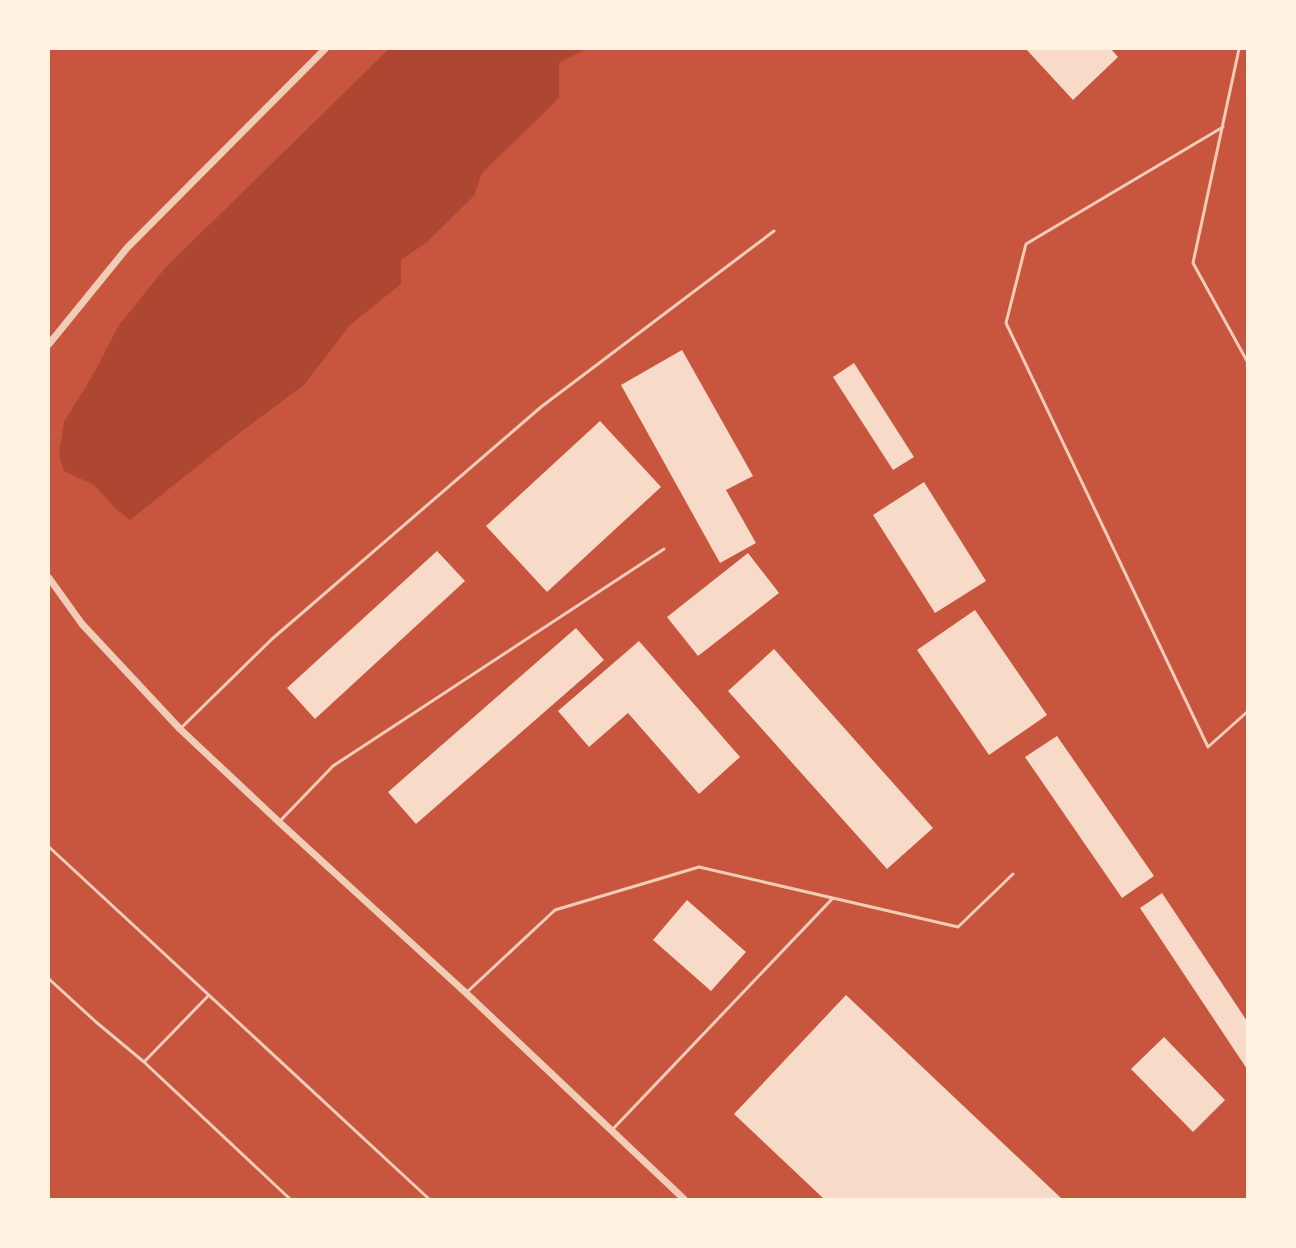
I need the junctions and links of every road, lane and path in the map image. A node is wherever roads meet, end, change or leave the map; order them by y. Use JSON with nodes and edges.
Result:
{"nodes":[{"id":1,"x":325,"y":49,"type":"edge"},
{"id":2,"x":1239,"y":49,"type":"edge"},
{"id":3,"x":1222,"y":127,"type":"junction"},
{"id":4,"x":774,"y":231,"type":"dead end"},
{"id":5,"x":49,"y":344,"type":"edge"},
{"id":6,"x":1247,"y":362,"type":"edge"},
{"id":7,"x":664,"y":548,"type":"dead end"},
{"id":8,"x":49,"y":578,"type":"edge"},
{"id":9,"x":1247,"y":712,"type":"edge"},
{"id":10,"x":180,"y":729,"type":"junction"},
{"id":11,"x":279,"y":822,"type":"junction"},
{"id":12,"x":49,"y":847,"type":"edge"},
{"id":13,"x":1013,"y":874,"type":"dead end"},
{"id":14,"x":833,"y":898,"type":"junction"},
{"id":15,"x":49,"y":979,"type":"edge"},
{"id":16,"x":466,"y":993,"type":"junction"},
{"id":17,"x":208,"y":996,"type":"junction"},
{"id":18,"x":144,"y":1062,"type":"junction"},
{"id":19,"x":612,"y":1130,"type":"junction"},
{"id":20,"x":290,"y":1199,"type":"edge"},
{"id":21,"x":429,"y":1199,"type":"edge"},
{"id":22,"x":684,"y":1199,"type":"edge"}],
"edges":[{"from":1,"to":5,"type":"street"},
{"from":2,"to":3,"type":"lane"},
{"from":3,"to":6,"type":"lane"},
{"from":3,"to":9,"type":"lane"},
{"from":4,"to":10,"type":"lane"},
{"from":7,"to":11,"type":"lane"},
{"from":8,"to":10,"type":"street"},
{"from":10,"to":11,"type":"street"},
{"from":11,"to":16,"type":"street"},
{"from":12,"to":17,"type":"lane"},
{"from":13,"to":14,"type":"lane"},
{"from":14,"to":16,"type":"lane"},
{"from":14,"to":19,"type":"lane"},
{"from":15,"to":18,"type":"lane"},
{"from":16,"to":19,"type":"street"},
{"from":17,"to":18,"type":"lane"},
{"from":17,"to":21,"type":"lane"},
{"from":18,"to":20,"type":"lane"},
{"from":19,"to":22,"type":"street"}]}
